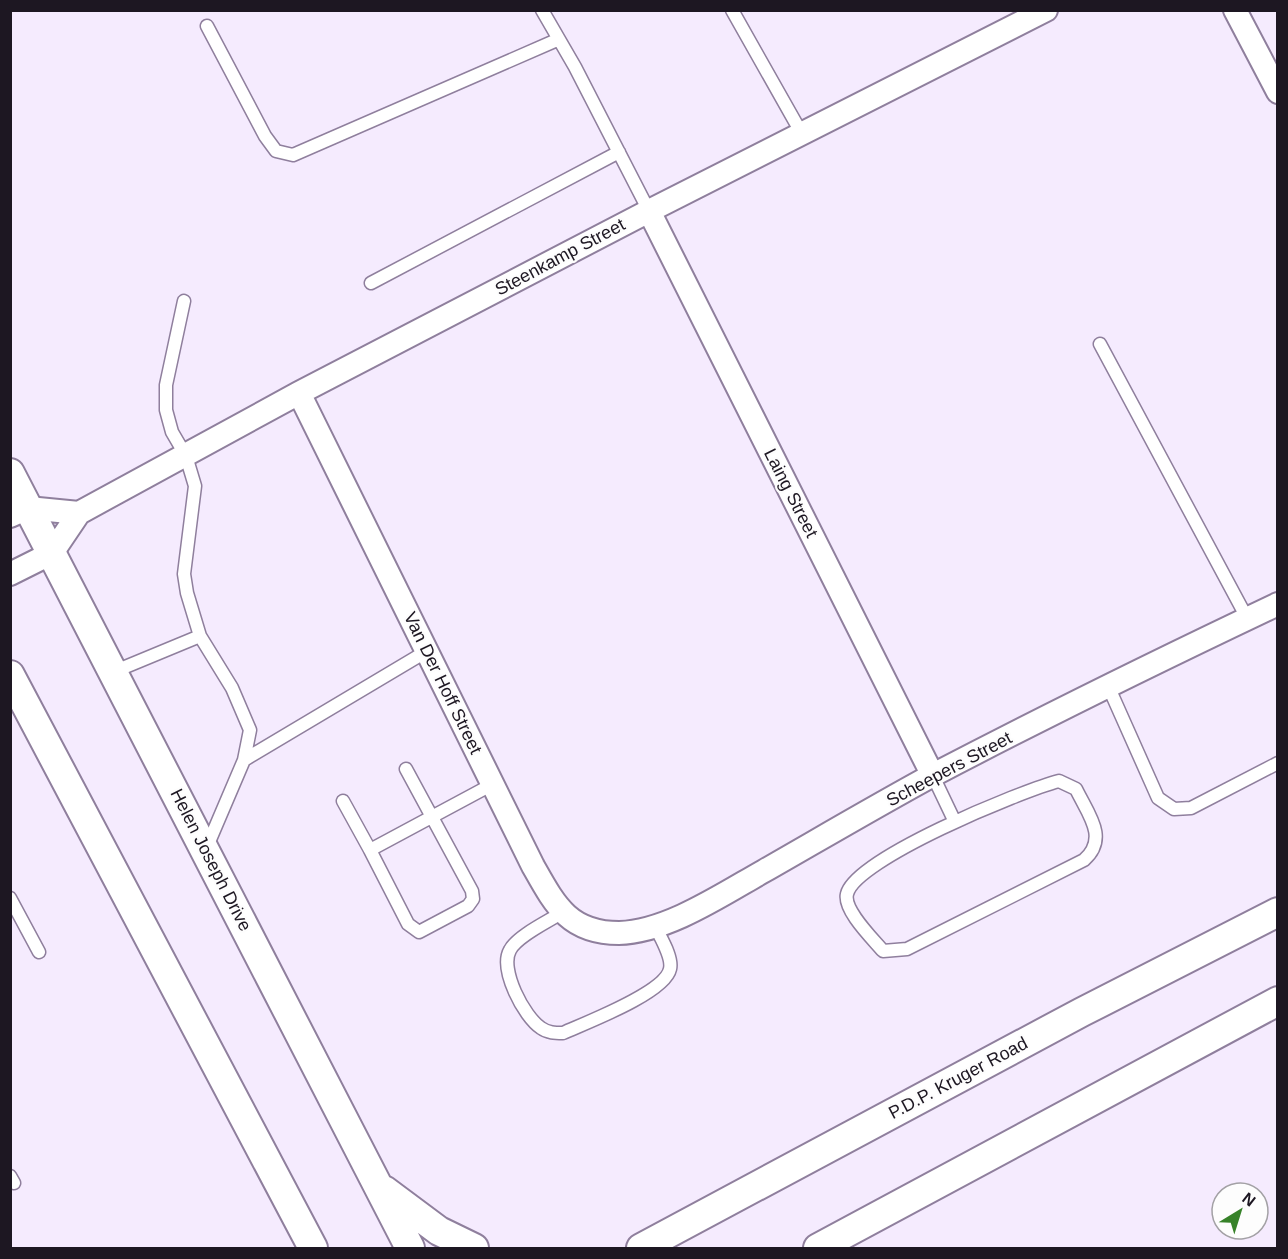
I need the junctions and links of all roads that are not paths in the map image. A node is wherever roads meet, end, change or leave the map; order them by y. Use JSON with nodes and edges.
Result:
{"nodes":[{"id":1,"x":542,"y":10,"type":"edge"},
{"id":2,"x":732,"y":10,"type":"edge"},
{"id":3,"x":1046,"y":10,"type":"edge"},
{"id":4,"x":1235,"y":10,"type":"edge"},
{"id":5,"x":207,"y":26,"type":"dead end"},
{"id":6,"x":557,"y":40,"type":"junction"},
{"id":7,"x":1278,"y":92,"type":"edge"},
{"id":8,"x":802,"y":134,"type":"junction"},
{"id":9,"x":619,"y":152,"type":"junction"},
{"id":10,"x":649,"y":210,"type":"junction"},
{"id":11,"x":371,"y":283,"type":"dead end"},
{"id":12,"x":184,"y":301,"type":"dead end"},
{"id":13,"x":1100,"y":344,"type":"dead end"},
{"id":14,"x":299,"y":393,"type":"junction"},
{"id":15,"x":186,"y":456,"type":"junction"},
{"id":16,"x":10,"y":473,"type":"edge"},
{"id":17,"x":19,"y":512,"type":"edge"},
{"id":18,"x":79,"y":513,"type":"junction"},
{"id":19,"x":52,"y":553,"type":"junction"},
{"id":20,"x":10,"y":574,"type":"edge"},
{"id":21,"x":1278,"y":604,"type":"edge"},
{"id":22,"x":1247,"y":618,"type":"junction"},
{"id":23,"x":200,"y":636,"type":"junction"},
{"id":24,"x":427,"y":651,"type":"junction"},
{"id":25,"x":113,"y":672,"type":"junction"},
{"id":26,"x":10,"y":675,"type":"edge"},
{"id":27,"x":1109,"y":688,"type":"junction"},
{"id":28,"x":244,"y":760,"type":"junction"},
{"id":29,"x":1278,"y":763,"type":"edge"},
{"id":30,"x":406,"y":769,"type":"dead end"},
{"id":31,"x":933,"y":776,"type":"junction"},
{"id":32,"x":493,"y":784,"type":"junction"},
{"id":33,"x":343,"y":801,"type":"dead end"},
{"id":34,"x":434,"y":815,"type":"junction"},
{"id":35,"x":954,"y":820,"type":"junction"},
{"id":36,"x":206,"y":850,"type":"junction"},
{"id":37,"x":370,"y":850,"type":"junction"},
{"id":38,"x":10,"y":898,"type":"edge"},
{"id":39,"x":563,"y":912,"type":"junction"},
{"id":40,"x":1278,"y":912,"type":"edge"},
{"id":41,"x":655,"y":926,"type":"junction"},
{"id":42,"x":622,"y":933,"type":"joint"},
{"id":43,"x":39,"y":952,"type":"dead end"},
{"id":44,"x":1278,"y":1001,"type":"edge"},
{"id":45,"x":377,"y":1186,"type":"junction"},
{"id":46,"x":310,"y":1244,"type":"edge"},
{"id":47,"x":410,"y":1248,"type":"edge"},
{"id":48,"x":474,"y":1248,"type":"edge"},
{"id":49,"x":640,"y":1248,"type":"edge"},
{"id":50,"x":818,"y":1248,"type":"edge"}],
"edges":[{"from":1,"to":6,"type":"lane"},
{"from":2,"to":8,"type":"lane"},
{"from":3,"to":8,"type":"street","name":"Steenkamp Street"},
{"from":4,"to":7,"type":"street"},
{"from":5,"to":6,"type":"lane"},
{"from":6,"to":9,"type":"lane"},
{"from":8,"to":10,"type":"street","name":"Steenkamp Street"},
{"from":9,"to":10,"type":"lane"},
{"from":9,"to":11,"type":"lane"},
{"from":10,"to":14,"type":"street","name":"Steenkamp Street"},
{"from":10,"to":31,"type":"street","name":"Laing Street"},
{"from":12,"to":15,"type":"lane"},
{"from":13,"to":22,"type":"lane"},
{"from":14,"to":15,"type":"street","name":"Steenkamp Street"},
{"from":14,"to":24,"type":"street","name":"Van Der Hoff Street"},
{"from":15,"to":18,"type":"street","name":"Steenkamp Street"},
{"from":15,"to":23,"type":"lane"},
{"from":16,"to":17,"type":"street","name":"Helen Joseph Drive"},
{"from":17,"to":18,"type":"street"},
{"from":17,"to":19,"type":"street","name":"Helen Joseph Drive"},
{"from":18,"to":19,"type":"street","name":"Steenkamp Street"},
{"from":19,"to":20,"type":"street"},
{"from":19,"to":25,"type":"street","name":"Helen Joseph Drive"},
{"from":21,"to":22,"type":"street","name":"Scheepers Street"},
{"from":22,"to":27,"type":"street","name":"Scheepers Street"},
{"from":23,"to":25,"type":"lane"},
{"from":23,"to":28,"type":"lane"},
{"from":24,"to":28,"type":"lane"},
{"from":24,"to":32,"type":"street","name":"Van Der Hoff Street"},
{"from":25,"to":36,"type":"street","name":"Helen Joseph Drive"},
{"from":26,"to":46,"type":"street"},
{"from":27,"to":29,"type":"lane"},
{"from":27,"to":31,"type":"street","name":"Scheepers Street"},
{"from":28,"to":36,"type":"lane"},
{"from":30,"to":34,"type":"lane"},
{"from":31,"to":35,"type":"lane"},
{"from":31,"to":41,"type":"street","name":"Scheepers Street"},
{"from":32,"to":34,"type":"lane"},
{"from":32,"to":39,"type":"street","name":"Van Der Hoff Street"},
{"from":33,"to":37,"type":"lane"},
{"from":34,"to":37,"type":"lane"},
{"from":34,"to":37,"type":"lane"},
{"from":35,"to":35,"type":"lane"},
{"from":36,"to":45,"type":"street","name":"Helen Joseph Drive"},
{"from":38,"to":43,"type":"lane"},
{"from":39,"to":41,"type":"lane"},
{"from":39,"to":42,"type":"street","name":"Van Der Hoff Street"},
{"from":40,"to":49,"type":"street","name":"P.D.P. Kruger Road"},
{"from":41,"to":42,"type":"street","name":"Scheepers Street"},
{"from":44,"to":50,"type":"street"},
{"from":45,"to":47,"type":"street","name":"Helen Joseph Drive"},
{"from":45,"to":48,"type":"street"}]}
